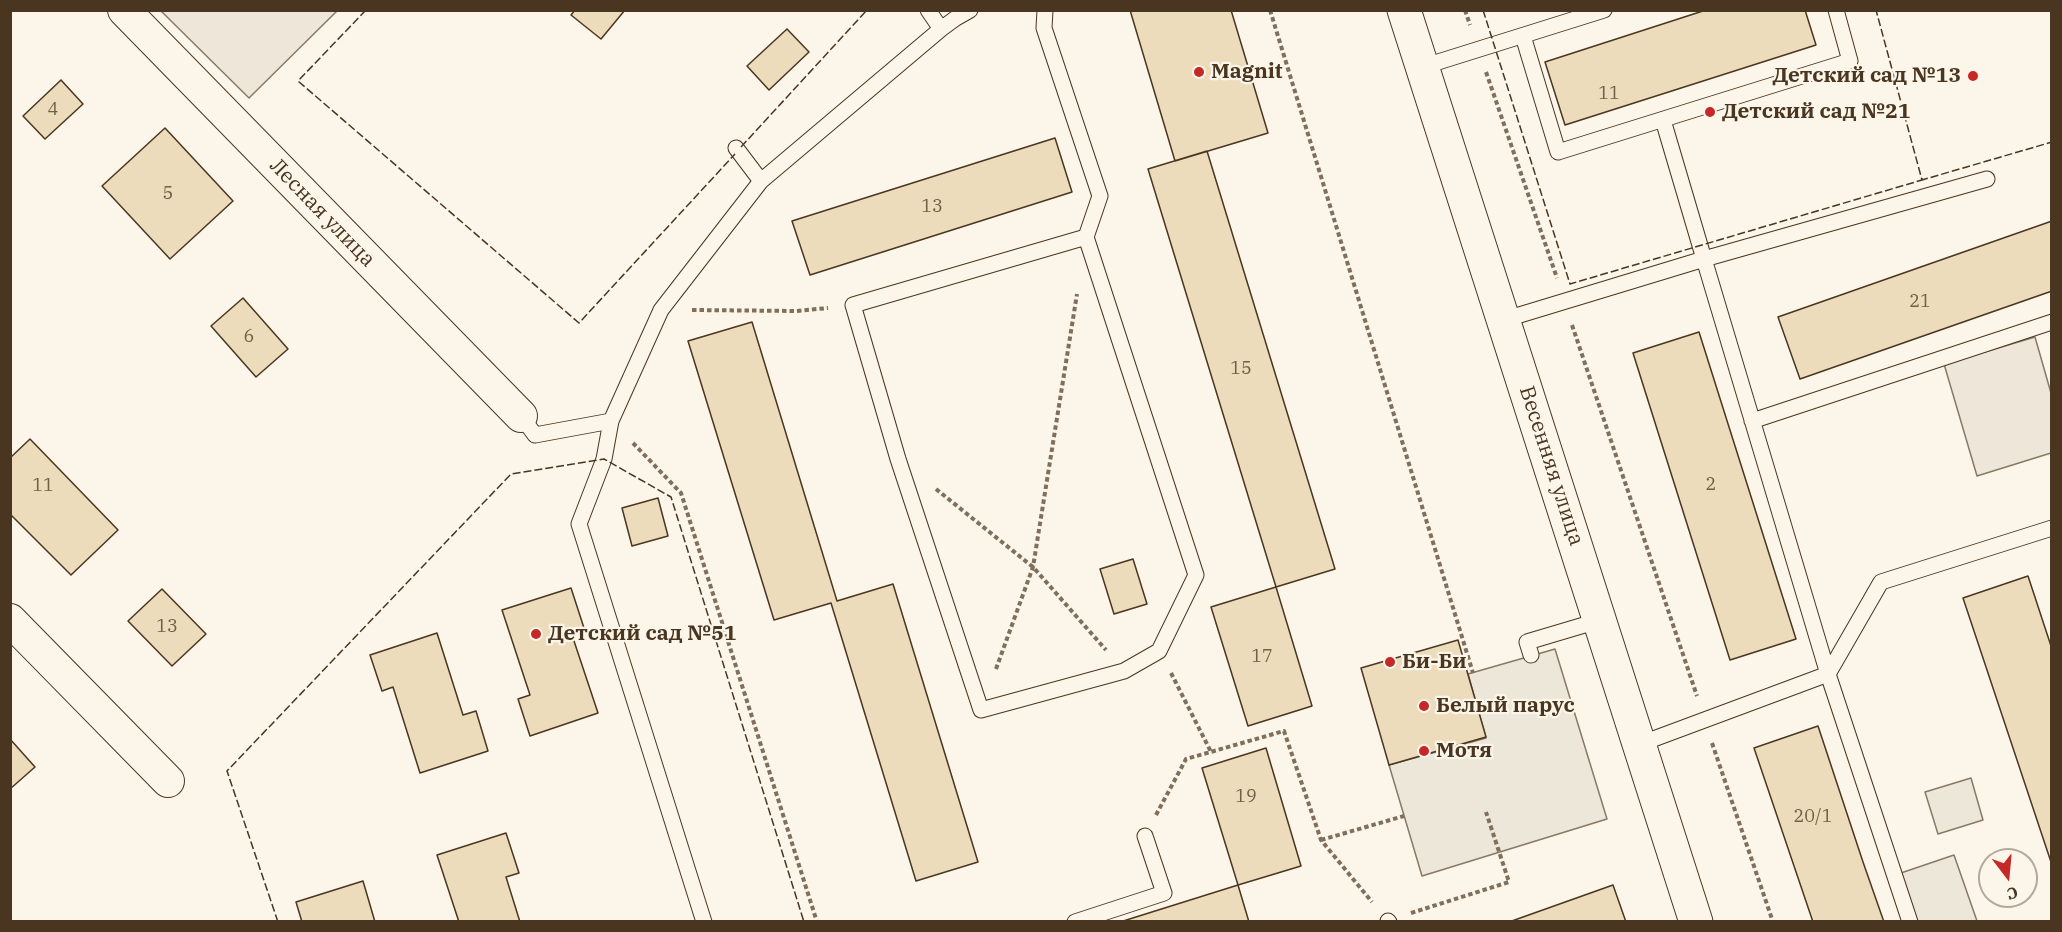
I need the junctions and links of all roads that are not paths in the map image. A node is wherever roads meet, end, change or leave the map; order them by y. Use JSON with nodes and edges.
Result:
{"nodes":[{"id":1,"x":124,"y":10,"type":"edge"},
{"id":2,"x":928,"y":10,"type":"edge"},
{"id":3,"x":970,"y":10,"type":"edge"},
{"id":4,"x":1045,"y":10,"type":"edge"},
{"id":5,"x":1404,"y":10,"type":"edge"},
{"id":6,"x":1604,"y":10,"type":"edge"},
{"id":7,"x":1836,"y":10,"type":"edge"},
{"id":8,"x":941,"y":29,"type":"junction"},
{"id":9,"x":1523,"y":36,"type":"junction"},
{"id":10,"x":1422,"y":67,"type":"junction"},
{"id":11,"x":1663,"y":120,"type":"junction"},
{"id":12,"x":736,"y":148,"type":"dead end"},
{"id":13,"x":1987,"y":179,"type":"dead end"},
{"id":14,"x":761,"y":181,"type":"junction"},
{"id":15,"x":1086,"y":237,"type":"junction"},
{"id":16,"x":1704,"y":259,"type":"junction"},
{"id":17,"x":1503,"y":320,"type":"junction"},
{"id":18,"x":2052,"y":322,"type":"edge"},
{"id":19,"x":520,"y":416,"type":"joint"},
{"id":20,"x":611,"y":421,"type":"junction"},
{"id":21,"x":1752,"y":421,"type":"junction"},
{"id":22,"x":2050,"y":532,"type":"edge"},
{"id":23,"x":10,"y":620,"type":"edge"},
{"id":24,"x":1601,"y":620,"type":"junction"},
{"id":25,"x":1531,"y":656,"type":"dead end"},
{"id":26,"x":1828,"y":674,"type":"junction"},
{"id":27,"x":1640,"y":744,"type":"junction"},
{"id":28,"x":168,"y":781,"type":"dead end"},
{"id":29,"x":1145,"y":836,"type":"road end"},
{"id":30,"x":704,"y":921,"type":"edge"},
{"id":31,"x":1075,"y":921,"type":"edge"},
{"id":32,"x":1696,"y":921,"type":"edge"},
{"id":33,"x":1910,"y":921,"type":"edge"}],
"edges":[{"from":1,"to":19,"type":"street","name":"Лесная улица"},
{"from":2,"to":8,"type":"lane"},
{"from":3,"to":8,"type":"lane"},
{"from":4,"to":15,"type":"lane"},
{"from":5,"to":10,"type":"street","name":"Весенняя улица"},
{"from":6,"to":9,"type":"lane"},
{"from":7,"to":11,"type":"lane"},
{"from":8,"to":14,"type":"lane"},
{"from":9,"to":10,"type":"lane"},
{"from":9,"to":11,"type":"lane"},
{"from":10,"to":17,"type":"street","name":"Весенняя улица"},
{"from":11,"to":16,"type":"lane"},
{"from":12,"to":14,"type":"lane"},
{"from":13,"to":16,"type":"lane"},
{"from":14,"to":20,"type":"lane"},
{"from":15,"to":15,"type":"lane"},
{"from":16,"to":17,"type":"lane"},
{"from":16,"to":21,"type":"lane"},
{"from":17,"to":24,"type":"street","name":"Весенняя улица"},
{"from":18,"to":21,"type":"lane"},
{"from":19,"to":20,"type":"lane"},
{"from":20,"to":30,"type":"lane"},
{"from":21,"to":26,"type":"lane"},
{"from":22,"to":26,"type":"lane"},
{"from":23,"to":28,"type":"street"},
{"from":24,"to":25,"type":"lane"},
{"from":24,"to":27,"type":"street","name":"Весенняя улица"},
{"from":26,"to":27,"type":"lane"},
{"from":26,"to":33,"type":"lane"},
{"from":27,"to":32,"type":"street","name":"Весенняя улица"},
{"from":29,"to":31,"type":"lane"}]}
